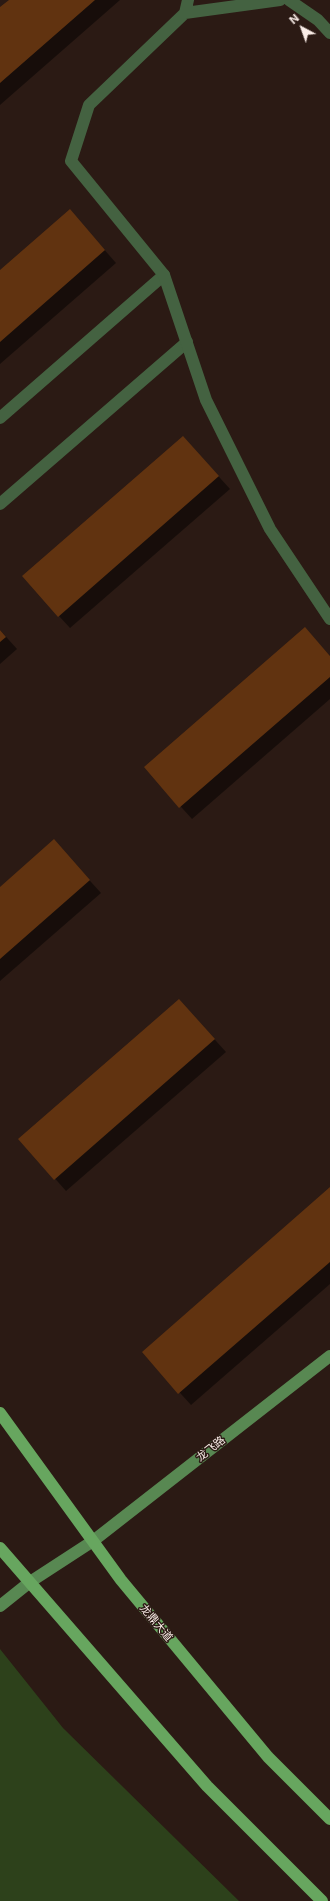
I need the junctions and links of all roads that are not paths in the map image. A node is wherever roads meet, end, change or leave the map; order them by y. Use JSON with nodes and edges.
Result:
{"nodes":[{"id":1,"x":188,"y":0,"type":"edge"},
{"id":2,"x":280,"y":0,"type":"edge"},
{"id":3,"x":289,"y":0,"type":"edge"},
{"id":4,"x":185,"y":13,"type":"junction"},
{"id":5,"x":330,"y":33,"type":"edge"},
{"id":6,"x":164,"y":275,"type":"junction"},
{"id":7,"x":187,"y":342,"type":"junction"},
{"id":8,"x":0,"y":418,"type":"edge"},
{"id":9,"x":0,"y":504,"type":"edge"},
{"id":10,"x":330,"y":619,"type":"edge"},
{"id":11,"x":330,"y":1356,"type":"edge"},
{"id":12,"x":0,"y":1413,"type":"edge"},
{"id":13,"x":93,"y":1541,"type":"junction"},
{"id":14,"x":0,"y":1548,"type":"edge"},
{"id":15,"x":30,"y":1582,"type":"junction"},
{"id":16,"x":0,"y":1606,"type":"edge"},
{"id":17,"x":330,"y":1819,"type":"edge"},
{"id":18,"x":322,"y":1901,"type":"edge"}],
"edges":[{"from":1,"to":4,"type":"street"},
{"from":2,"to":4,"type":"street"},
{"from":3,"to":5,"type":"street"},
{"from":4,"to":6,"type":"street"},
{"from":6,"to":7,"type":"street"},
{"from":6,"to":8,"type":"street"},
{"from":7,"to":9,"type":"street"},
{"from":7,"to":10,"type":"street"},
{"from":11,"to":13,"type":"street","name":"龙飞路"},
{"from":12,"to":13,"type":"main road","name":"龙鼎大道"},
{"from":13,"to":15,"type":"street","name":"龙飞路"},
{"from":13,"to":17,"type":"main road","name":"龙鼎大道"},
{"from":14,"to":15,"type":"main road"},
{"from":15,"to":16,"type":"street","name":"龙飞路"},
{"from":15,"to":18,"type":"main road"}]}
